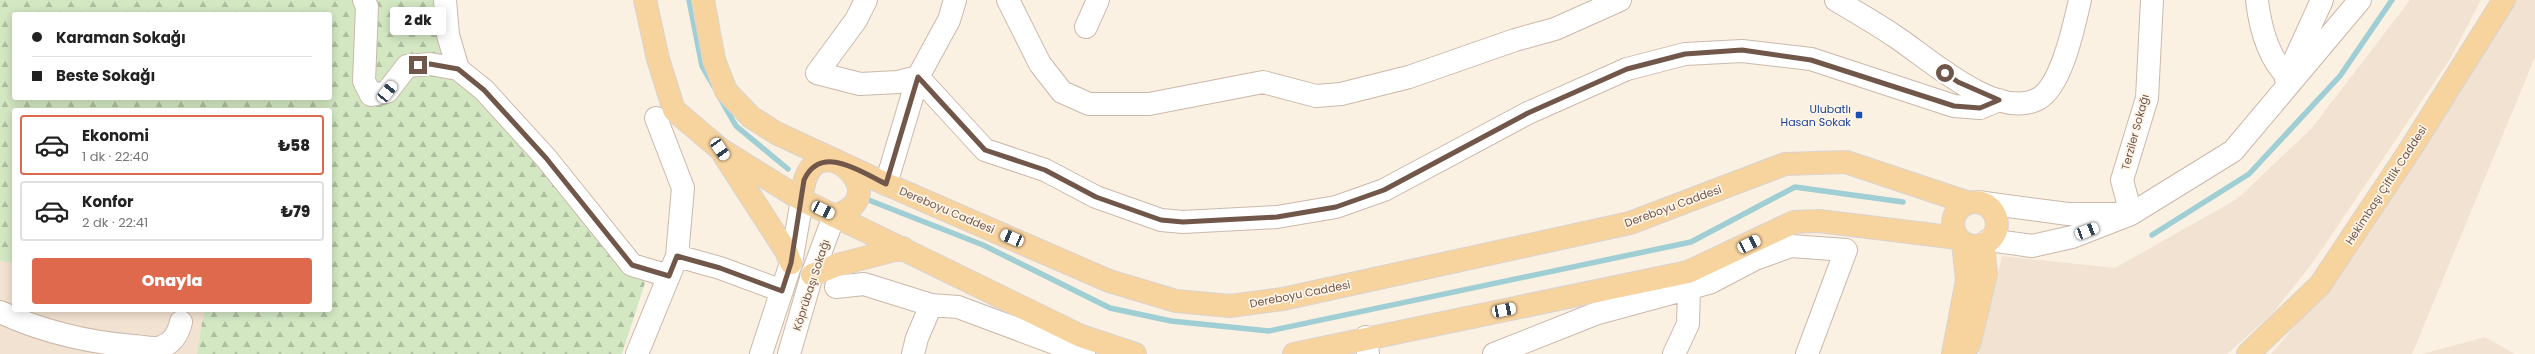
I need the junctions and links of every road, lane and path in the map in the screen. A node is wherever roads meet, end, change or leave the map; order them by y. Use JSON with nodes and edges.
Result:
{"nodes":[{"id":1,"x":364,"y":0,"type":"edge"},
{"id":2,"x":445,"y":0,"type":"edge"},
{"id":3,"x":645,"y":0,"type":"edge"},
{"id":4,"x":703,"y":0,"type":"edge"},
{"id":5,"x":866,"y":0,"type":"edge"},
{"id":6,"x":955,"y":0,"type":"edge"},
{"id":7,"x":1008,"y":0,"type":"edge"},
{"id":8,"x":1098,"y":0,"type":"edge"},
{"id":9,"x":1620,"y":0,"type":"edge"},
{"id":10,"x":1836,"y":0,"type":"edge"},
{"id":11,"x":2080,"y":0,"type":"edge"},
{"id":12,"x":2152,"y":0,"type":"edge"},
{"id":13,"x":2257,"y":0,"type":"edge"},
{"id":14,"x":2322,"y":0,"type":"edge"},
{"id":15,"x":2360,"y":0,"type":"edge"},
{"id":16,"x":2504,"y":0,"type":"edge"},
{"id":17,"x":1086,"y":27,"type":"dead end"},
{"id":18,"x":458,"y":69,"type":"junction"},
{"id":19,"x":2288,"y":76,"type":"junction"},
{"id":20,"x":918,"y":77,"type":"junction"},
{"id":21,"x":2279,"y":99,"type":"junction"},
{"id":22,"x":1999,"y":100,"type":"junction"},
{"id":23,"x":656,"y":118,"type":"dead end"},
{"id":24,"x":720,"y":149,"type":"junction"},
{"id":25,"x":840,"y":162,"type":"junction"},
{"id":26,"x":886,"y":184,"type":"junction"},
{"id":27,"x":802,"y":200,"type":"junction"},
{"id":28,"x":1973,"y":203,"type":"junction"},
{"id":29,"x":2131,"y":214,"type":"junction"},
{"id":30,"x":834,"y":216,"type":"junction"},
{"id":31,"x":1973,"y":241,"type":"junction"},
{"id":32,"x":903,"y":248,"type":"junction"},
{"id":33,"x":677,"y":256,"type":"junction"},
{"id":34,"x":791,"y":263,"type":"junction"},
{"id":35,"x":812,"y":275,"type":"junction"},
{"id":36,"x":669,"y":276,"type":"junction"},
{"id":37,"x":836,"y":287,"type":"dead end"},
{"id":38,"x":1689,"y":289,"type":"junction"},
{"id":39,"x":782,"y":291,"type":"junction"},
{"id":40,"x":931,"y":305,"type":"junction"},
{"id":41,"x":0,"y":312,"type":"edge"},
{"id":42,"x":182,"y":322,"type":"dead end"},
{"id":43,"x":1367,"y":346,"type":"edge"},
{"id":44,"x":1523,"y":349,"type":"edge"},
{"id":45,"x":1059,"y":350,"type":"edge"},
{"id":46,"x":637,"y":354,"type":"edge"},
{"id":47,"x":761,"y":354,"type":"edge"},
{"id":48,"x":789,"y":354,"type":"edge"},
{"id":49,"x":913,"y":354,"type":"edge"},
{"id":50,"x":1084,"y":354,"type":"edge"},
{"id":51,"x":1135,"y":354,"type":"edge"},
{"id":52,"x":1294,"y":354,"type":"edge"},
{"id":53,"x":1494,"y":354,"type":"edge"},
{"id":54,"x":1674,"y":354,"type":"edge"},
{"id":55,"x":1807,"y":354,"type":"edge"},
{"id":56,"x":1953,"y":354,"type":"edge"},
{"id":57,"x":1968,"y":354,"type":"edge"},
{"id":58,"x":2248,"y":354,"type":"edge"}],
"edges":[{"from":1,"to":18,"type":"street"},
{"from":2,"to":18,"type":"street"},
{"from":3,"to":24,"type":"main road"},
{"from":4,"to":25,"type":"main road","name":"Dereboyu Caddesi"},
{"from":5,"to":20,"type":"street"},
{"from":6,"to":20,"type":"street"},
{"from":7,"to":9,"type":"street"},
{"from":8,"to":17,"type":"street"},
{"from":10,"to":22,"type":"street"},
{"from":11,"to":22,"type":"street"},
{"from":12,"to":29,"type":"street","name":"Terziler Sokağı"},
{"from":13,"to":19,"type":"street"},
{"from":14,"to":19,"type":"street"},
{"from":15,"to":21,"type":"street"},
{"from":16,"to":58,"type":"main road","name":"Hekimbaşı Çiftlik Caddesi"},
{"from":18,"to":36,"type":"street"},
{"from":19,"to":21,"type":"street"},
{"from":20,"to":22,"type":"street"},
{"from":20,"to":26,"type":"street"},
{"from":21,"to":29,"type":"street"},
{"from":23,"to":33,"type":"street"},
{"from":24,"to":27,"type":"main road"},
{"from":24,"to":34,"type":"main road"},
{"from":25,"to":26,"type":"main road","name":"Dereboyu Caddesi"},
{"from":25,"to":27,"type":"main road"},
{"from":25,"to":30,"type":"main road"},
{"from":26,"to":28,"type":"main road","name":"Dereboyu Caddesi"},
{"from":27,"to":30,"type":"main road"},
{"from":27,"to":34,"type":"street"},
{"from":28,"to":29,"type":"street"},
{"from":28,"to":31,"type":"main road"},
{"from":28,"to":31,"type":"main road","name":"Dereboyu Caddesi"},
{"from":29,"to":31,"type":"street"},
{"from":30,"to":32,"type":"main road"},
{"from":30,"to":35,"type":"street","name":"Köprübaşı Sokağı"},
{"from":31,"to":43,"type":"main road"},
{"from":31,"to":56,"type":"main road"},
{"from":31,"to":57,"type":"main road"},
{"from":32,"to":35,"type":"main road"},
{"from":32,"to":51,"type":"main road"},
{"from":33,"to":36,"type":"street"},
{"from":33,"to":39,"type":"street"},
{"from":34,"to":39,"type":"street"},
{"from":35,"to":48,"type":"street","name":"Köprübaşı Sokağı"},
{"from":36,"to":46,"type":"street"},
{"from":37,"to":40,"type":"street"},
{"from":38,"to":44,"type":"street"},
{"from":38,"to":54,"type":"street"},
{"from":38,"to":55,"type":"street"},
{"from":39,"to":47,"type":"street"},
{"from":40,"to":45,"type":"street"},
{"from":40,"to":49,"type":"street"},
{"from":41,"to":42,"type":"street"},
{"from":43,"to":52,"type":"main road"},
{"from":44,"to":53,"type":"street"},
{"from":45,"to":50,"type":"street"}]}
